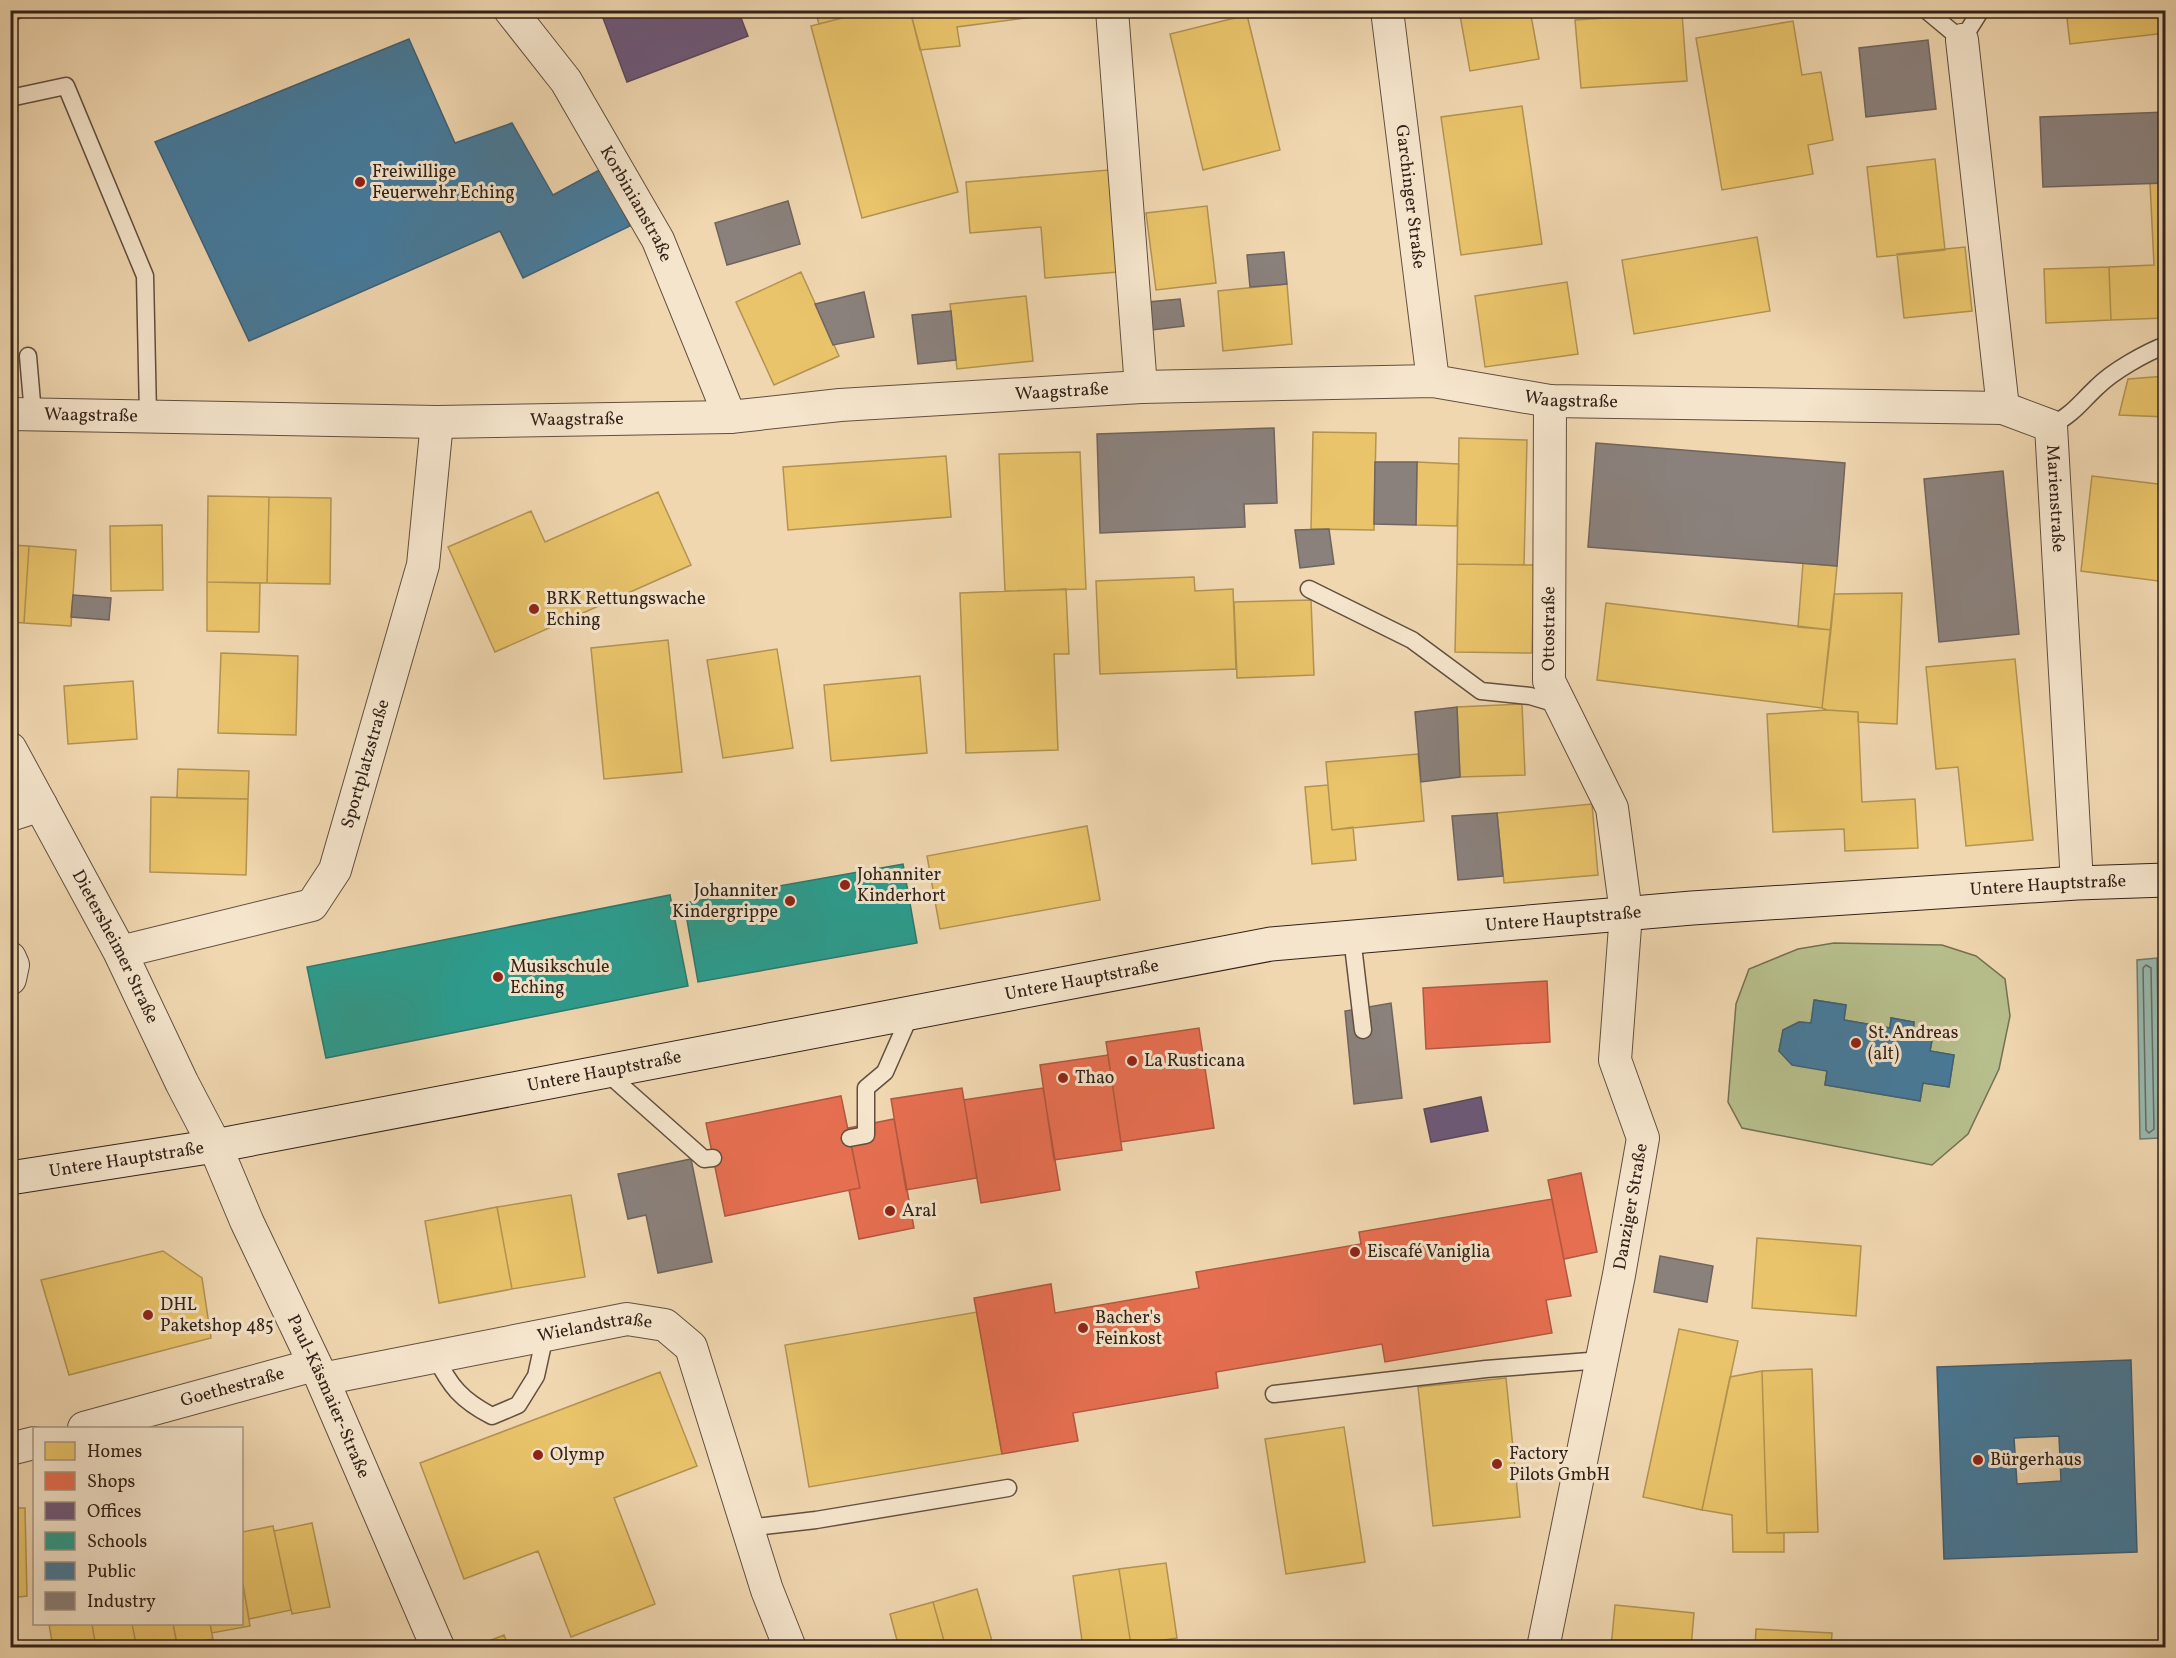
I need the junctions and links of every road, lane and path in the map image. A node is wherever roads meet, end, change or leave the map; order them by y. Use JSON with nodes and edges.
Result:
{"nodes":[{"id":1,"x":17,"y":10,"type":"edge"},
{"id":2,"x":510,"y":10,"type":"edge"},
{"id":3,"x":1112,"y":10,"type":"edge"},
{"id":4,"x":1387,"y":10,"type":"edge"},
{"id":5,"x":1926,"y":10,"type":"edge"},
{"id":6,"x":1981,"y":10,"type":"edge"},
{"id":7,"x":10,"y":14,"type":"edge"},
{"id":8,"x":1962,"y":40,"type":"junction"},
{"id":9,"x":10,"y":98,"type":"edge"},
{"id":10,"x":2166,"y":345,"type":"edge"},
{"id":11,"x":28,"y":356,"type":"dead end"},
{"id":12,"x":1433,"y":381,"type":"junction"},
{"id":13,"x":1141,"y":387,"type":"junction"},
{"id":14,"x":1550,"y":401,"type":"junction"},
{"id":15,"x":2003,"y":408,"type":"junction"},
{"id":16,"x":22,"y":414,"type":"edge"},
{"id":17,"x":148,"y":415,"type":"junction"},
{"id":18,"x":730,"y":417,"type":"junction"},
{"id":19,"x":437,"y":422,"type":"junction"},
{"id":20,"x":2051,"y":426,"type":"junction"},
{"id":21,"x":1309,"y":589,"type":"dead end"},
{"id":22,"x":1561,"y":706,"type":"junction"},
{"id":23,"x":10,"y":749,"type":"edge"},
{"id":24,"x":41,"y":805,"type":"junction"},
{"id":25,"x":10,"y":815,"type":"edge"},
{"id":26,"x":2166,"y":880,"type":"edge"},
{"id":27,"x":2077,"y":883,"type":"junction"},
{"id":28,"x":1626,"y":913,"type":"junction"},
{"id":29,"x":1352,"y":937,"type":"junction"},
{"id":30,"x":120,"y":952,"type":"junction"},
{"id":31,"x":10,"y":958,"type":"edge"},
{"id":32,"x":10,"y":979,"type":"edge"},
{"id":33,"x":911,"y":1013,"type":"junction"},
{"id":34,"x":1363,"y":1030,"type":"dead end"},
{"id":35,"x":606,"y":1072,"type":"junction"},
{"id":36,"x":850,"y":1138,"type":"dead end"},
{"id":37,"x":215,"y":1146,"type":"junction"},
{"id":38,"x":713,"y":1158,"type":"dead end"},
{"id":39,"x":10,"y":1178,"type":"edge"},
{"id":40,"x":545,"y":1335,"type":"junction"},
{"id":41,"x":435,"y":1356,"type":"junction"},
{"id":42,"x":1602,"y":1360,"type":"junction"},
{"id":43,"x":318,"y":1372,"type":"junction"},
{"id":44,"x":1274,"y":1394,"type":"dead end"},
{"id":45,"x":88,"y":1427,"type":"edge"},
{"id":46,"x":33,"y":1443,"type":"edge"},
{"id":47,"x":10,"y":1449,"type":"edge"},
{"id":48,"x":1008,"y":1488,"type":"dead end"},
{"id":49,"x":747,"y":1528,"type":"junction"},
{"id":50,"x":438,"y":1647,"type":"edge"},
{"id":51,"x":790,"y":1647,"type":"edge"},
{"id":52,"x":1543,"y":1647,"type":"edge"}],
"edges":[{"from":1,"to":7,"type":"lane"},
{"from":2,"to":18,"type":"street","name":"Korbinianstraße"},
{"from":3,"to":13,"type":"street"},
{"from":4,"to":12,"type":"street","name":"Garchinger Straße"},
{"from":5,"to":8,"type":"lane"},
{"from":6,"to":8,"type":"lane"},
{"from":8,"to":15,"type":"street"},
{"from":9,"to":17,"type":"lane"},
{"from":10,"to":20,"type":"lane"},
{"from":11,"to":16,"type":"lane"},
{"from":12,"to":13,"type":"street","name":"Waagstraße"},
{"from":12,"to":14,"type":"street","name":"Waagstraße"},
{"from":13,"to":18,"type":"street","name":"Waagstraße"},
{"from":14,"to":15,"type":"street","name":"Waagstraße"},
{"from":14,"to":22,"type":"street","name":"Ottostraße"},
{"from":15,"to":20,"type":"street","name":"Marienstraße"},
{"from":16,"to":17,"type":"street","name":"Waagstraße"},
{"from":17,"to":19,"type":"street","name":"Waagstraße"},
{"from":18,"to":19,"type":"street","name":"Waagstraße"},
{"from":19,"to":30,"type":"street","name":"Sportplatzstraße"},
{"from":20,"to":27,"type":"street","name":"Marienstraße"},
{"from":21,"to":22,"type":"lane"},
{"from":22,"to":28,"type":"street","name":"Ottostraße"},
{"from":23,"to":24,"type":"main road","name":"Dietersheimer Straße"},
{"from":24,"to":25,"type":"street"},
{"from":24,"to":30,"type":"main road","name":"Dietersheimer Straße"},
{"from":26,"to":27,"type":"main road","name":"Untere Hauptstraße"},
{"from":27,"to":28,"type":"main road","name":"Untere Hauptstraße"},
{"from":28,"to":29,"type":"main road","name":"Untere Hauptstraße"},
{"from":28,"to":42,"type":"street","name":"Danziger Straße"},
{"from":29,"to":33,"type":"main road","name":"Untere Hauptstraße"},
{"from":29,"to":34,"type":"lane"},
{"from":30,"to":37,"type":"main road","name":"Dietersheimer Straße"},
{"from":31,"to":32,"type":"street"},
{"from":33,"to":35,"type":"main road","name":"Untere Hauptstraße"},
{"from":33,"to":36,"type":"lane"},
{"from":35,"to":37,"type":"main road","name":"Untere Hauptstraße"},
{"from":35,"to":38,"type":"lane"},
{"from":37,"to":39,"type":"main road","name":"Untere Hauptstraße"},
{"from":37,"to":43,"type":"main road","name":"Paul-Käsmaier-Straße"},
{"from":40,"to":41,"type":"street","name":"Wielandstraße"},
{"from":40,"to":41,"type":"lane"},
{"from":40,"to":49,"type":"street","name":"Wielandstraße"},
{"from":41,"to":43,"type":"street","name":"Wielandstraße"},
{"from":42,"to":44,"type":"lane"},
{"from":42,"to":52,"type":"street","name":"Danziger Straße"},
{"from":43,"to":45,"type":"street","name":"Goethestraße"},
{"from":43,"to":50,"type":"main road","name":"Paul-Käsmaier-Straße"},
{"from":46,"to":47,"type":"street"},
{"from":48,"to":49,"type":"lane"},
{"from":49,"to":51,"type":"street","name":"Wielandstraße"}]}
